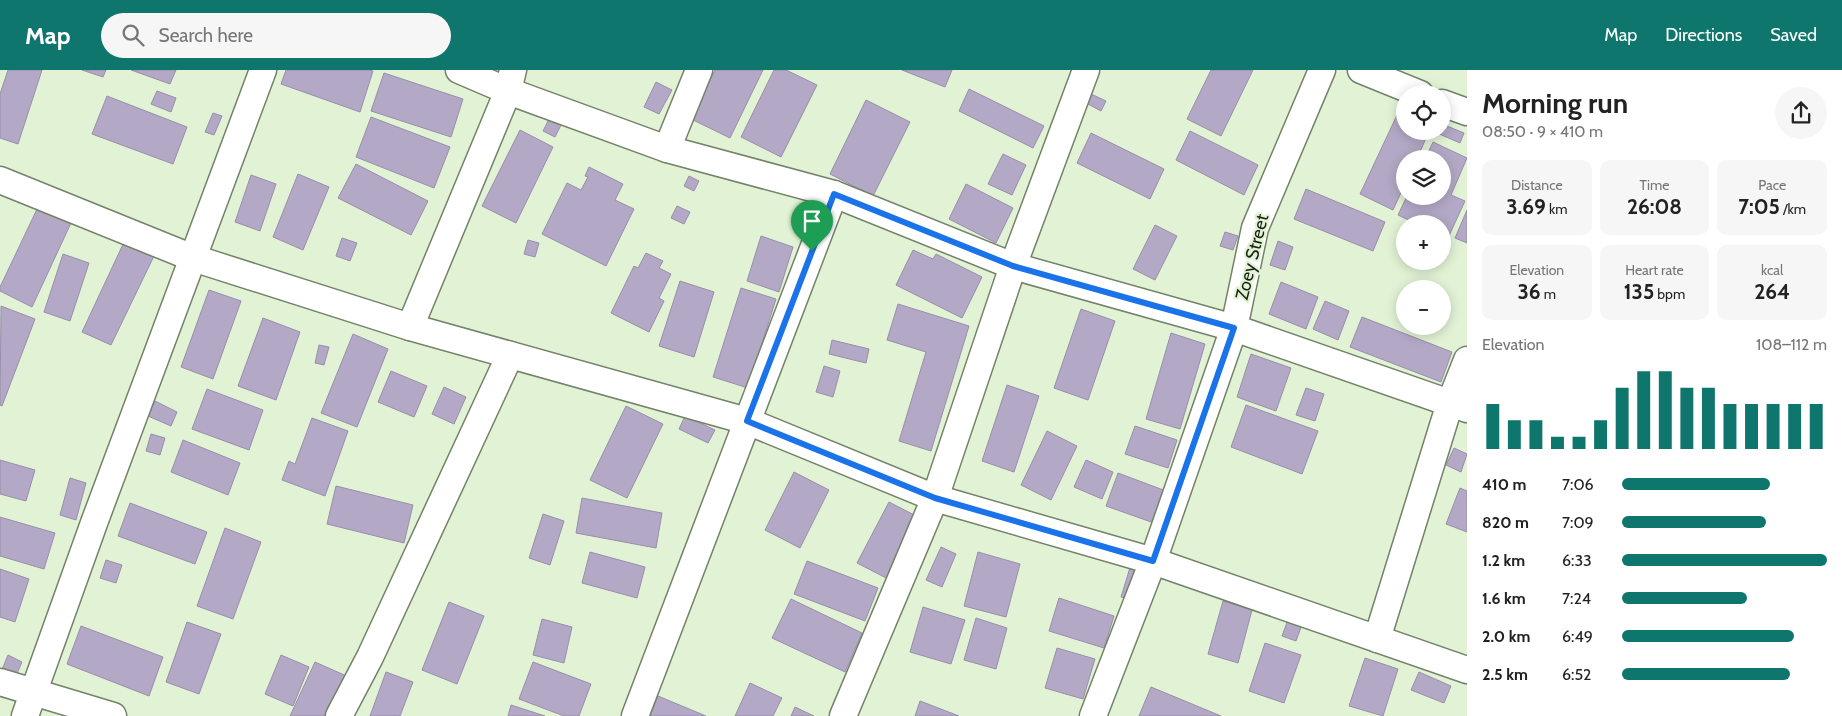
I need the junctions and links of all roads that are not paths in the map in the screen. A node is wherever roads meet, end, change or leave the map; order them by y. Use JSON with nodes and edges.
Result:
{"nodes":[{"id":1,"x":263,"y":70,"type":"edge"},
{"id":2,"x":459,"y":70,"type":"edge"},
{"id":3,"x":699,"y":70,"type":"edge"},
{"id":4,"x":1086,"y":70,"type":"edge"},
{"id":5,"x":1322,"y":70,"type":"edge"},
{"id":6,"x":1361,"y":70,"type":"edge"},
{"id":7,"x":511,"y":80,"type":"edge"},
{"id":8,"x":1398,"y":85,"type":"edge"},
{"id":9,"x":1451,"y":106,"type":"edge"},
{"id":10,"x":1467,"y":112,"type":"edge"},
{"id":11,"x":666,"y":149,"type":"junction"},
{"id":12,"x":0,"y":180,"type":"edge"},
{"id":13,"x":834,"y":194,"type":"junction"},
{"id":14,"x":193,"y":258,"type":"junction"},
{"id":15,"x":1013,"y":266,"type":"junction"},
{"id":16,"x":410,"y":327,"type":"junction"},
{"id":17,"x":1234,"y":328,"type":"junction"},
{"id":18,"x":510,"y":355,"type":"junction"},
{"id":19,"x":1467,"y":360,"type":"edge"},
{"id":20,"x":1458,"y":406,"type":"edge"},
{"id":21,"x":747,"y":421,"type":"junction"},
{"id":22,"x":935,"y":498,"type":"junction"},
{"id":23,"x":1153,"y":561,"type":"junction"},
{"id":24,"x":1377,"y":639,"type":"junction"},
{"id":25,"x":1467,"y":670,"type":"edge"},
{"id":26,"x":0,"y":682,"type":"edge"},
{"id":27,"x":29,"y":704,"type":"edge"},
{"id":28,"x":113,"y":716,"type":"edge"},
{"id":29,"x":339,"y":716,"type":"edge"},
{"id":30,"x":635,"y":716,"type":"edge"},
{"id":31,"x":843,"y":716,"type":"edge"},
{"id":32,"x":1093,"y":716,"type":"edge"}],
"edges":[{"from":1,"to":14,"type":"street"},
{"from":2,"to":7,"type":"street"},
{"from":3,"to":11,"type":"street"},
{"from":4,"to":15,"type":"street"},
{"from":5,"to":17,"type":"street","name":"Zoey Street"},
{"from":6,"to":8,"type":"street"},
{"from":7,"to":11,"type":"street"},
{"from":7,"to":16,"type":"street"},
{"from":9,"to":10,"type":"street"},
{"from":11,"to":13,"type":"street"},
{"from":12,"to":14,"type":"street"},
{"from":13,"to":15,"type":"street"},
{"from":13,"to":21,"type":"street"},
{"from":14,"to":16,"type":"street"},
{"from":14,"to":27,"type":"street"},
{"from":15,"to":17,"type":"street"},
{"from":15,"to":22,"type":"street"},
{"from":16,"to":18,"type":"street"},
{"from":17,"to":20,"type":"street"},
{"from":17,"to":23,"type":"street","name":"Zoey Street"},
{"from":18,"to":21,"type":"street"},
{"from":18,"to":29,"type":"street"},
{"from":19,"to":20,"type":"street"},
{"from":20,"to":24,"type":"street"},
{"from":21,"to":22,"type":"street"},
{"from":21,"to":30,"type":"street"},
{"from":22,"to":23,"type":"street"},
{"from":22,"to":31,"type":"street"},
{"from":23,"to":24,"type":"street"},
{"from":23,"to":32,"type":"street","name":"Zoey Street"},
{"from":24,"to":25,"type":"street"},
{"from":26,"to":27,"type":"street"},
{"from":27,"to":28,"type":"street"}]}
